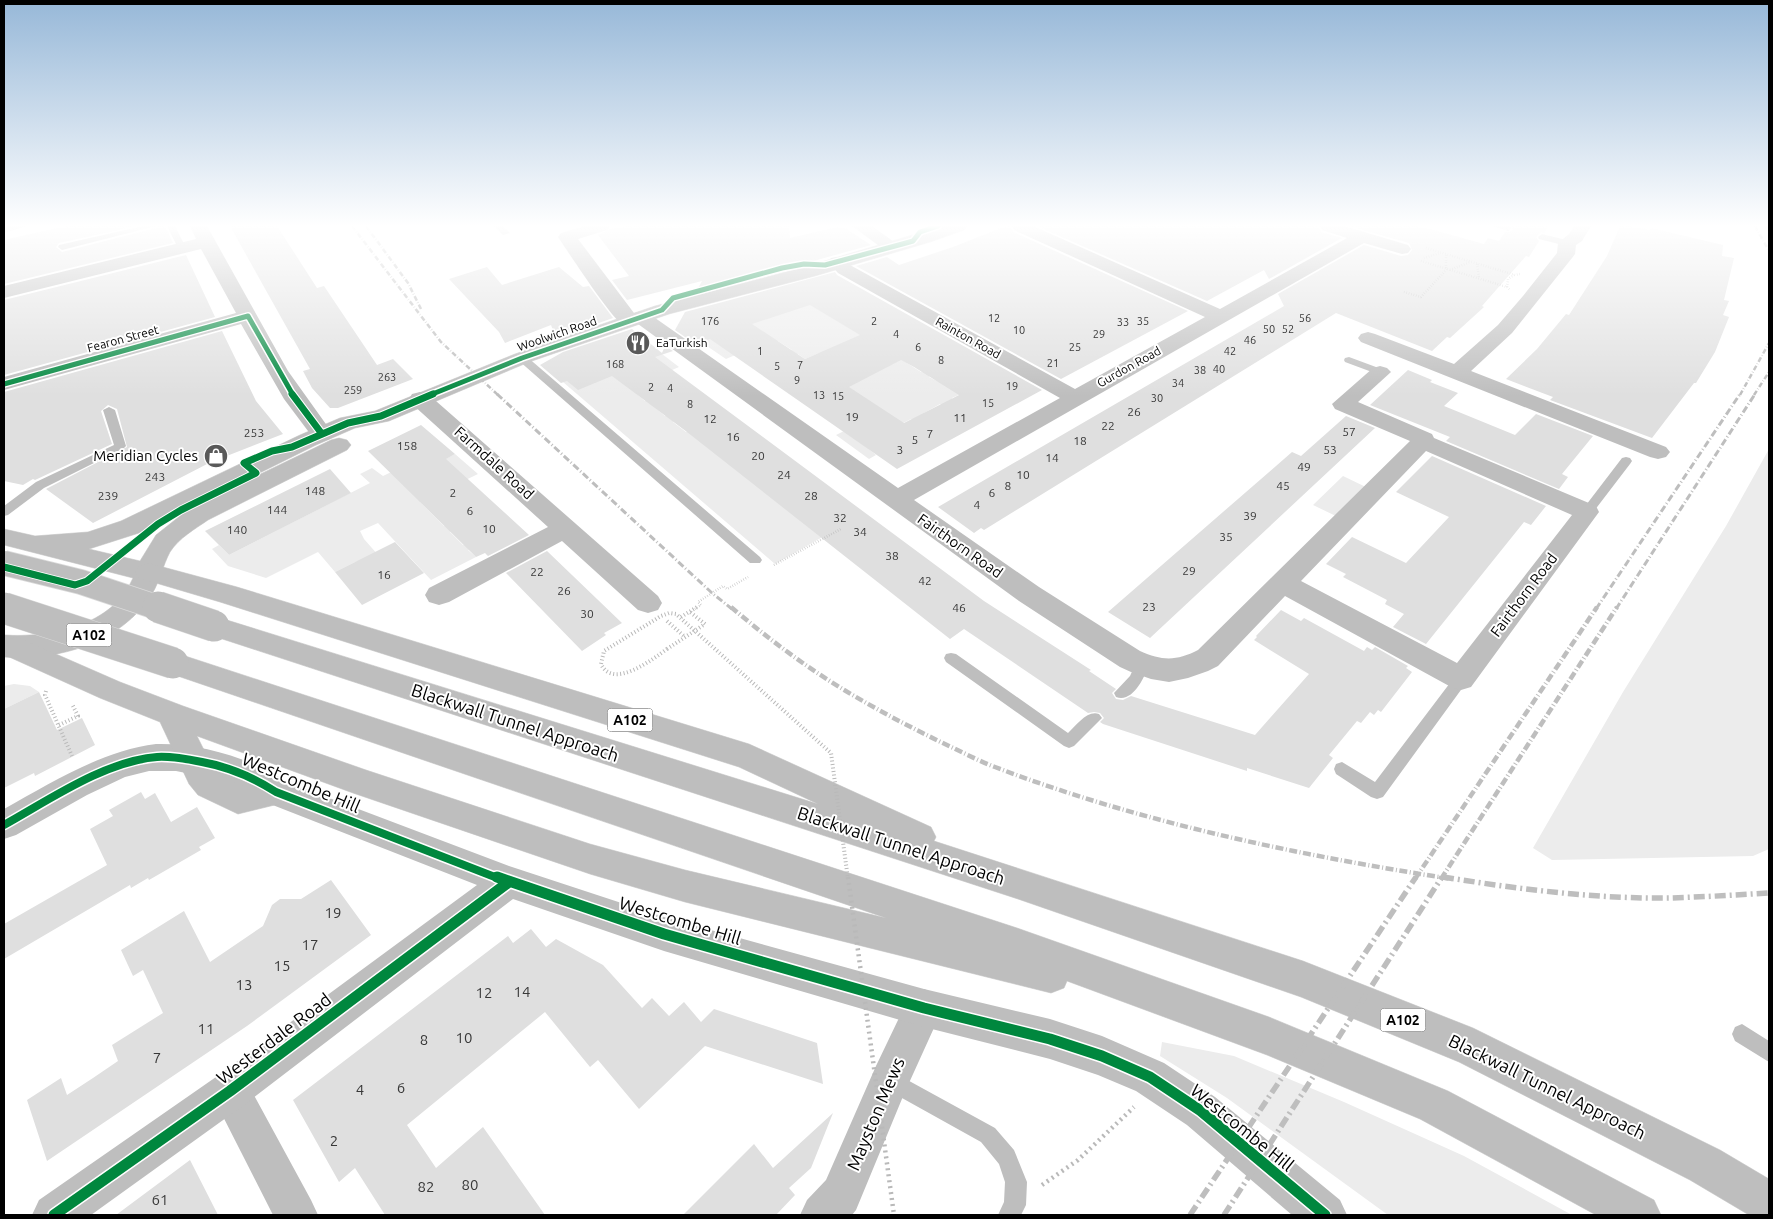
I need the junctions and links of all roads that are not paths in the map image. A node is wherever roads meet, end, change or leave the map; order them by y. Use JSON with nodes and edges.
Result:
{"nodes":[{"id":1,"x":41,"y":283,"type":"edge"},
{"id":2,"x":230,"y":283,"type":"edge"},
{"id":3,"x":599,"y":283,"type":"edge"},
{"id":4,"x":767,"y":283,"type":"edge"},
{"id":5,"x":869,"y":283,"type":"edge"},
{"id":6,"x":1146,"y":283,"type":"edge"},
{"id":7,"x":1279,"y":283,"type":"edge"},
{"id":8,"x":1544,"y":283,"type":"edge"},
{"id":9,"x":4,"y":292,"type":"edge"},
{"id":10,"x":248,"y":316,"type":"junction"},
{"id":11,"x":1219,"y":316,"type":"junction"},
{"id":12,"x":636,"y":319,"type":"junction"},
{"id":13,"x":1368,"y":338,"type":"dead end"},
{"id":14,"x":522,"y":358,"type":"junction"},
{"id":15,"x":1348,"y":360,"type":"dead end"},
{"id":16,"x":1380,"y":372,"type":"joint"},
{"id":17,"x":1457,"y":373,"type":"junction"},
{"id":18,"x":4,"y":384,"type":"edge"},
{"id":19,"x":420,"y":398,"type":"junction"},
{"id":20,"x":1075,"y":398,"type":"junction"},
{"id":21,"x":108,"y":410,"type":"dead end"},
{"id":22,"x":381,"y":416,"type":"junction"},
{"id":23,"x":322,"y":434,"type":"junction"},
{"id":24,"x":1423,"y":441,"type":"junction"},
{"id":25,"x":1658,"y":452,"type":"dead end"},
{"id":26,"x":1626,"y":460,"type":"dead end"},
{"id":27,"x":896,"y":500,"type":"junction"},
{"id":28,"x":4,"y":512,"type":"edge"},
{"id":29,"x":1587,"y":512,"type":"junction"},
{"id":30,"x":566,"y":528,"type":"junction"},
{"id":31,"x":4,"y":537,"type":"edge"},
{"id":32,"x":37,"y":544,"type":"junction"},
{"id":33,"x":755,"y":560,"type":"dead end"},
{"id":34,"x":4,"y":563,"type":"edge"},
{"id":35,"x":148,"y":572,"type":"junction"},
{"id":36,"x":1283,"y":583,"type":"junction"},
{"id":37,"x":439,"y":595,"type":"dead end"},
{"id":38,"x":648,"y":603,"type":"dead end"},
{"id":39,"x":4,"y":608,"type":"edge"},
{"id":40,"x":11,"y":647,"type":"edge"},
{"id":41,"x":951,"y":658,"type":"dead end"},
{"id":42,"x":1142,"y":665,"type":"junction"},
{"id":43,"x":1461,"y":679,"type":"junction"},
{"id":44,"x":1122,"y":693,"type":"dead end"},
{"id":45,"x":172,"y":714,"type":"junction"},
{"id":46,"x":1094,"y":718,"type":"dead end"},
{"id":47,"x":194,"y":760,"type":"junction"},
{"id":48,"x":1342,"y":769,"type":"dead end"},
{"id":49,"x":4,"y":824,"type":"edge"},
{"id":50,"x":510,"y":882,"type":"junction"},
{"id":51,"x":1018,"y":883,"type":"junction"},
{"id":52,"x":924,"y":1008,"type":"junction"},
{"id":53,"x":1742,"y":1034,"type":"dead end"},
{"id":54,"x":1269,"y":1036,"type":"junction"},
{"id":55,"x":1769,"y":1052,"type":"edge"},
{"id":56,"x":890,"y":1080,"type":"junction"},
{"id":57,"x":230,"y":1091,"type":"junction"},
{"id":58,"x":1769,"y":1203,"type":"edge"},
{"id":59,"x":1012,"y":1210,"type":"edge"},
{"id":60,"x":54,"y":1215,"type":"edge"},
{"id":61,"x":296,"y":1215,"type":"edge"},
{"id":62,"x":822,"y":1215,"type":"edge"},
{"id":63,"x":1325,"y":1215,"type":"edge"},
{"id":64,"x":1639,"y":1215,"type":"edge"}],
"edges":[{"from":1,"to":9,"type":"main road"},
{"from":2,"to":10,"type":"main road"},
{"from":3,"to":12,"type":"main road","name":"Fairthorn Road"},
{"from":4,"to":12,"type":"main road","name":"Woolwich Road"},
{"from":5,"to":20,"type":"main road","name":"Rainton Road"},
{"from":6,"to":11,"type":"main road"},
{"from":7,"to":11,"type":"main road","name":"Gurdon Road"},
{"from":8,"to":17,"type":"main road"},
{"from":10,"to":18,"type":"main road","name":"Fearon Street"},
{"from":10,"to":23,"type":"main road"},
{"from":11,"to":20,"type":"main road","name":"Gurdon Road"},
{"from":12,"to":14,"type":"main road","name":"Woolwich Road"},
{"from":12,"to":27,"type":"main road","name":"Fairthorn Road"},
{"from":13,"to":17,"type":"main road"},
{"from":14,"to":19,"type":"main road","name":"Woolwich Road"},
{"from":14,"to":33,"type":"lane"},
{"from":15,"to":16,"type":"lane"},
{"from":16,"to":24,"type":"main road"},
{"from":17,"to":25,"type":"main road"},
{"from":19,"to":22,"type":"main road","name":"Woolwich Road"},
{"from":19,"to":30,"type":"main road","name":"Farmdale Road"},
{"from":20,"to":27,"type":"main road","name":"Gurdon Road"},
{"from":21,"to":28,"type":"lane"},
{"from":22,"to":23,"type":"main road","name":"Woolwich Road"},
{"from":22,"to":35,"type":"main road","name":"Woolwich Road"},
{"from":23,"to":32,"type":"main road","name":"Woolwich Road"},
{"from":24,"to":29,"type":"main road"},
{"from":24,"to":36,"type":"main road","name":"Fairthorn Road"},
{"from":26,"to":29,"type":"lane","name":"Fairthorn Road"},
{"from":27,"to":42,"type":"main road","name":"Fairthorn Road"},
{"from":29,"to":43,"type":"main road","name":"Fairthorn Road"},
{"from":30,"to":37,"type":"main road"},
{"from":30,"to":38,"type":"main road","name":"Farmdale Road"},
{"from":31,"to":32,"type":"main road","name":"Woolwich Road"},
{"from":32,"to":35,"type":"main road","name":"Woolwich Road"},
{"from":34,"to":51,"type":"main road","name":"Blackwall Tunnel Approach","number":"A102","bridge":true},
{"from":35,"to":40,"type":"main road","name":"Woolwich Road"},
{"from":35,"to":51,"type":"main road","number":"A102"},
{"from":36,"to":42,"type":"main road","name":"Fairthorn Road"},
{"from":36,"to":43,"type":"main road"},
{"from":39,"to":54,"type":"main road","number":"A102","bridge":true},
{"from":40,"to":45,"type":"main road"},
{"from":41,"to":46,"type":"lane"},
{"from":42,"to":44,"type":"lane"},
{"from":43,"to":48,"type":"lane","name":"Fairthorn Road"},
{"from":45,"to":47,"type":"main road"},
{"from":45,"to":54,"type":"main road"},
{"from":47,"to":49,"type":"main road"},
{"from":47,"to":50,"type":"main road","name":"Westcombe Hill"},
{"from":50,"to":52,"type":"main road","name":"Westcombe Hill"},
{"from":50,"to":57,"type":"main road","name":"Westerdale Road"},
{"from":51,"to":58,"type":"main road","name":"Blackwall Tunnel Approach","number":"A102"},
{"from":52,"to":56,"type":"main road","name":"Mayston Mews"},
{"from":52,"to":63,"type":"main road","name":"Westcombe Hill"},
{"from":53,"to":55,"type":"lane"},
{"from":54,"to":64,"type":"main road","number":"A102"},
{"from":56,"to":59,"type":"lane"},
{"from":56,"to":62,"type":"main road","name":"Mayston Mews"},
{"from":57,"to":60,"type":"main road","name":"Westerdale Road"},
{"from":57,"to":61,"type":"main road"}]}
